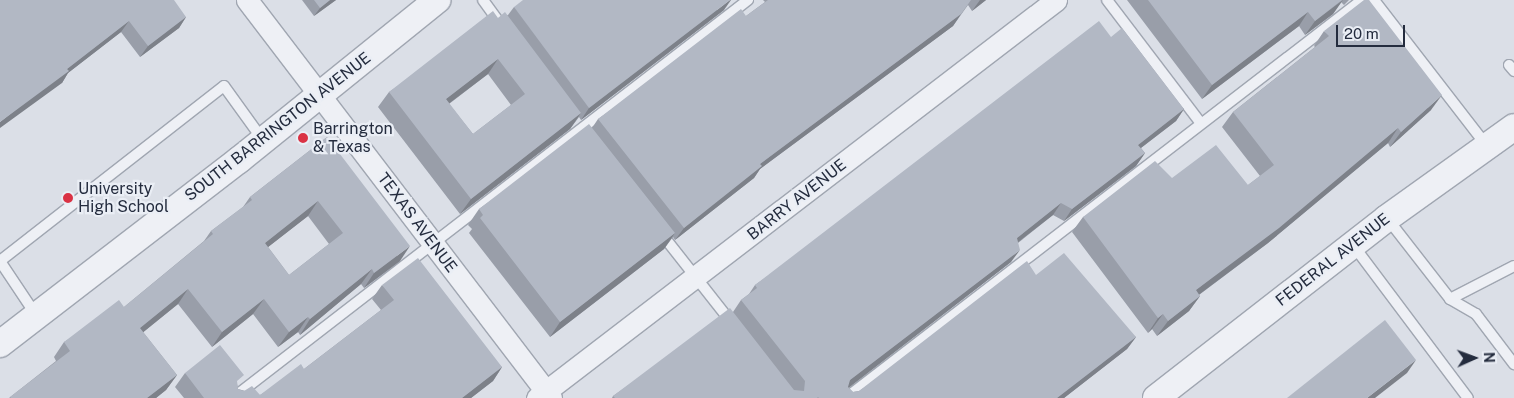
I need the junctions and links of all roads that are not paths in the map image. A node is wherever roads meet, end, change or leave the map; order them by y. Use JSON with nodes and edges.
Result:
{"nodes":[{"id":1,"x":247,"y":0,"type":"edge"},
{"id":2,"x":437,"y":0,"type":"edge"},
{"id":3,"x":483,"y":0,"type":"edge"},
{"id":4,"x":748,"y":0,"type":"edge"},
{"id":5,"x":1056,"y":0,"type":"edge"},
{"id":6,"x":1107,"y":0,"type":"edge"},
{"id":7,"x":1362,"y":0,"type":"edge"},
{"id":8,"x":1374,"y":0,"type":"edge"},
{"id":9,"x":505,"y":29,"type":"edge"},
{"id":10,"x":319,"y":94,"type":"junction"},
{"id":11,"x":1200,"y":122,"type":"junction"},
{"id":12,"x":1514,"y":127,"type":"edge"},
{"id":13,"x":263,"y":140,"type":"junction"},
{"id":14,"x":1487,"y":146,"type":"junction"},
{"id":15,"x":1386,"y":218,"type":"junction"},
{"id":16,"x":655,"y":226,"type":"edge"},
{"id":17,"x":432,"y":242,"type":"junction"},
{"id":18,"x":1352,"y":244,"type":"junction"},
{"id":19,"x":1514,"y":266,"type":"edge"},
{"id":20,"x":696,"y":278,"type":"junction"},
{"id":21,"x":1450,"y":299,"type":"junction"},
{"id":22,"x":36,"y":315,"type":"junction"},
{"id":23,"x":739,"y":333,"type":"edge"},
{"id":24,"x":0,"y":344,"type":"edge"},
{"id":25,"x":1514,"y":364,"type":"edge"},
{"id":26,"x":545,"y":396,"type":"edge"},
{"id":27,"x":233,"y":398,"type":"edge"},
{"id":28,"x":846,"y":398,"type":"edge"},
{"id":29,"x":1156,"y":398,"type":"edge"},
{"id":30,"x":1468,"y":398,"type":"edge"}],
"edges":[{"from":1,"to":10,"type":"street","name":"TEXAS AVENUE"},
{"from":2,"to":10,"type":"street","name":"SOUTH BARRINGTON AVENUE"},
{"from":3,"to":9,"type":"lane"},
{"from":4,"to":17,"type":"lane"},
{"from":5,"to":20,"type":"street","name":"BARRY AVENUE"},
{"from":6,"to":11,"type":"lane"},
{"from":7,"to":11,"type":"lane"},
{"from":8,"to":14,"type":"lane"},
{"from":10,"to":13,"type":"street","name":"SOUTH BARRINGTON AVENUE"},
{"from":10,"to":17,"type":"street","name":"TEXAS AVENUE"},
{"from":11,"to":28,"type":"lane"},
{"from":12,"to":14,"type":"street","name":"FEDERAL AVENUE"},
{"from":13,"to":22,"type":"street","name":"SOUTH BARRINGTON AVENUE"},
{"from":13,"to":22,"type":"lane"},
{"from":14,"to":15,"type":"street","name":"FEDERAL AVENUE"},
{"from":15,"to":18,"type":"street","name":"FEDERAL AVENUE"},
{"from":15,"to":21,"type":"lane"},
{"from":16,"to":20,"type":"lane"},
{"from":17,"to":26,"type":"street","name":"TEXAS AVENUE"},
{"from":17,"to":27,"type":"lane"},
{"from":18,"to":29,"type":"street","name":"FEDERAL AVENUE"},
{"from":18,"to":30,"type":"lane"},
{"from":19,"to":21,"type":"lane"},
{"from":20,"to":23,"type":"lane"},
{"from":20,"to":26,"type":"street","name":"BARRY AVENUE"},
{"from":21,"to":25,"type":"lane"},
{"from":22,"to":24,"type":"street","name":"SOUTH BARRINGTON AVENUE"}]}
